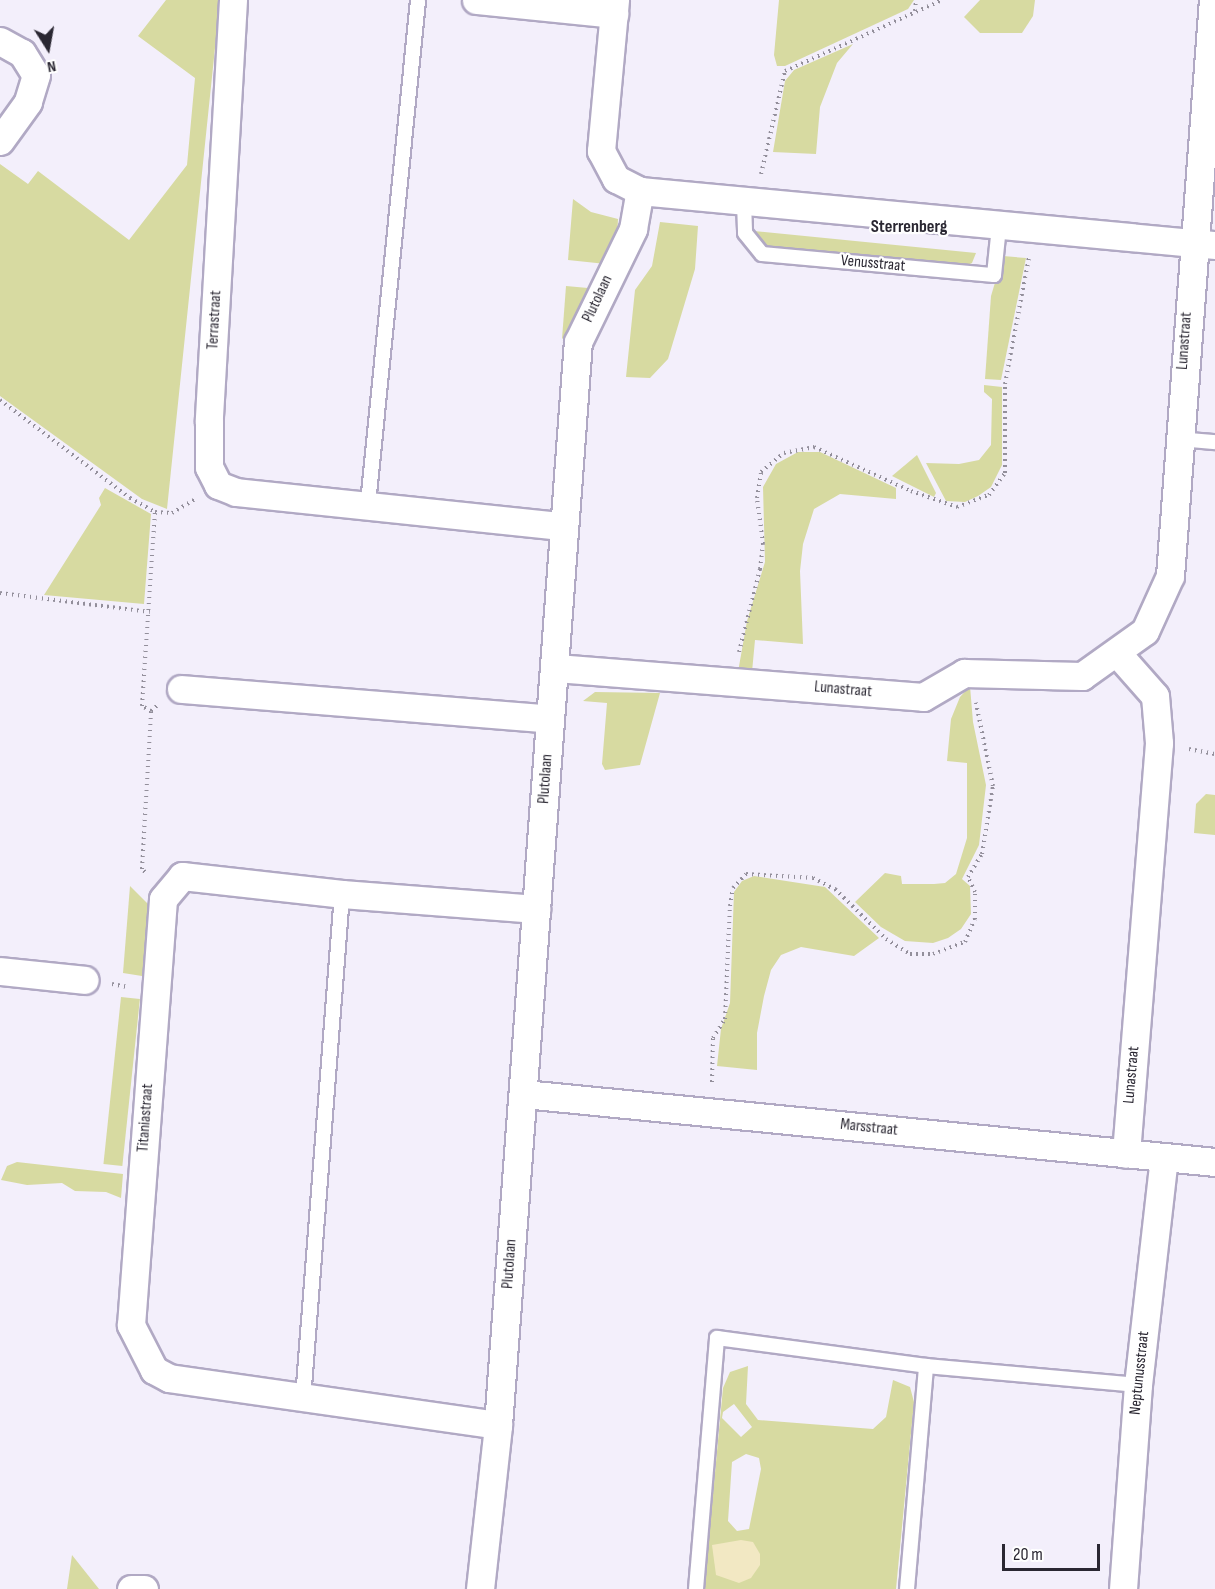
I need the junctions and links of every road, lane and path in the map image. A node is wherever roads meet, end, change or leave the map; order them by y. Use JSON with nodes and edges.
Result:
{"nodes":[{"id":1,"x":233,"y":0,"type":"edge"},
{"id":2,"x":418,"y":0,"type":"edge"},
{"id":3,"x":476,"y":0,"type":"edge"},
{"id":4,"x":916,"y":0,"type":"edge"},
{"id":5,"x":942,"y":0,"type":"edge"},
{"id":6,"x":1213,"y":0,"type":"edge"},
{"id":7,"x":614,"y":7,"type":"edge"},
{"id":8,"x":915,"y":12,"type":"junction"},
{"id":9,"x":0,"y":41,"type":"edge"},
{"id":10,"x":0,"y":141,"type":"edge"},
{"id":11,"x":640,"y":191,"type":"junction"},
{"id":12,"x":751,"y":202,"type":"junction"},
{"id":13,"x":999,"y":227,"type":"junction"},
{"id":14,"x":1035,"y":230,"type":"junction"},
{"id":15,"x":1204,"y":244,"type":"edge"},
{"id":16,"x":0,"y":400,"type":"edge"},
{"id":17,"x":1178,"y":439,"type":"junction"},
{"id":18,"x":1215,"y":442,"type":"edge"},
{"id":19,"x":218,"y":485,"type":"junction"},
{"id":20,"x":368,"y":504,"type":"junction"},
{"id":21,"x":155,"y":512,"type":"junction"},
{"id":22,"x":562,"y":526,"type":"junction"},
{"id":23,"x":0,"y":593,"type":"edge"},
{"id":24,"x":150,"y":612,"type":"junction"},
{"id":25,"x":1117,"y":653,"type":"junction"},
{"id":26,"x":556,"y":668,"type":"junction"},
{"id":27,"x":972,"y":673,"type":"junction"},
{"id":28,"x":733,"y":681,"type":"junction"},
{"id":29,"x":181,"y":689,"type":"joint"},
{"id":30,"x":151,"y":711,"type":"junction"},
{"id":31,"x":550,"y":719,"type":"junction"},
{"id":32,"x":168,"y":892,"type":"junction"},
{"id":33,"x":342,"y":894,"type":"junction"},
{"id":34,"x":536,"y":909,"type":"junction"},
{"id":35,"x":0,"y":971,"type":"edge"},
{"id":36,"x":85,"y":980,"type":"joint"},
{"id":37,"x":156,"y":991,"type":"junction"},
{"id":38,"x":524,"y":1094,"type":"junction"},
{"id":39,"x":708,"y":1112,"type":"junction"},
{"id":40,"x":1126,"y":1154,"type":"junction"},
{"id":41,"x":1164,"y":1157,"type":"junction"},
{"id":42,"x":1215,"y":1162,"type":"edge"},
{"id":43,"x":926,"y":1366,"type":"junction"},
{"id":44,"x":1138,"y":1385,"type":"junction"},
{"id":45,"x":303,"y":1399,"type":"junction"},
{"id":46,"x":498,"y":1425,"type":"junction"},
{"id":47,"x":131,"y":1589,"type":"edge"},
{"id":48,"x":144,"y":1589,"type":"edge"},
{"id":49,"x":480,"y":1589,"type":"edge"},
{"id":50,"x":696,"y":1589,"type":"edge"},
{"id":51,"x":907,"y":1589,"type":"edge"},
{"id":52,"x":1123,"y":1589,"type":"edge"}],
"edges":[{"from":1,"to":19,"type":"street","name":"Terrastraat"},
{"from":2,"to":20,"type":"lane"},
{"from":3,"to":7,"type":"street"},
{"from":4,"to":8,"type":"path"},
{"from":5,"to":8,"type":"path"},
{"from":6,"to":15,"type":"street","name":"Lunastraat"},
{"from":7,"to":11,"type":"street"},
{"from":8,"to":12,"type":"path"},
{"from":9,"to":10,"type":"street"},
{"from":11,"to":12,"type":"street"},
{"from":11,"to":22,"type":"street","name":"Plutolaan"},
{"from":12,"to":13,"type":"street"},
{"from":12,"to":13,"type":"lane","name":"Venusstraat"},
{"from":13,"to":14,"type":"street"},
{"from":14,"to":15,"type":"street"},
{"from":14,"to":28,"type":"path"},
{"from":15,"to":17,"type":"street","name":"Lunastraat"},
{"from":16,"to":21,"type":"path"},
{"from":17,"to":18,"type":"lane"},
{"from":17,"to":25,"type":"street","name":"Lunastraat"},
{"from":19,"to":20,"type":"street"},
{"from":19,"to":21,"type":"path"},
{"from":20,"to":22,"type":"street"},
{"from":21,"to":24,"type":"path"},
{"from":22,"to":26,"type":"street","name":"Plutolaan"},
{"from":23,"to":24,"type":"path"},
{"from":24,"to":30,"type":"path"},
{"from":25,"to":27,"type":"street","name":"Lunastraat"},
{"from":25,"to":40,"type":"street","name":"Lunastraat"},
{"from":26,"to":28,"type":"street","name":"Lunastraat"},
{"from":26,"to":31,"type":"street","name":"Plutolaan"},
{"from":27,"to":28,"type":"street","name":"Lunastraat"},
{"from":27,"to":39,"type":"path"},
{"from":29,"to":30,"type":"path"},
{"from":29,"to":31,"type":"street"},
{"from":30,"to":32,"type":"path"},
{"from":31,"to":34,"type":"street","name":"Plutolaan"},
{"from":32,"to":33,"type":"street"},
{"from":32,"to":37,"type":"street","name":"Titaniastraat"},
{"from":33,"to":34,"type":"street"},
{"from":33,"to":45,"type":"lane"},
{"from":34,"to":38,"type":"street","name":"Plutolaan"},
{"from":35,"to":36,"type":"street"},
{"from":36,"to":37,"type":"path"},
{"from":37,"to":45,"type":"street","name":"Titaniastraat"},
{"from":38,"to":39,"type":"street","name":"Marsstraat"},
{"from":38,"to":46,"type":"street","name":"Plutolaan"},
{"from":39,"to":40,"type":"street","name":"Marsstraat"},
{"from":40,"to":41,"type":"street","name":"Marsstraat"},
{"from":41,"to":42,"type":"street","name":"Marsstraat"},
{"from":41,"to":44,"type":"street","name":"Neptunusstraat"},
{"from":43,"to":44,"type":"lane"},
{"from":43,"to":50,"type":"lane"},
{"from":43,"to":51,"type":"lane"},
{"from":44,"to":52,"type":"street","name":"Neptunusstraat"},
{"from":45,"to":46,"type":"street","name":"Titaniastraat"},
{"from":46,"to":49,"type":"street","name":"Plutolaan"},
{"from":47,"to":48,"type":"street"}]}
